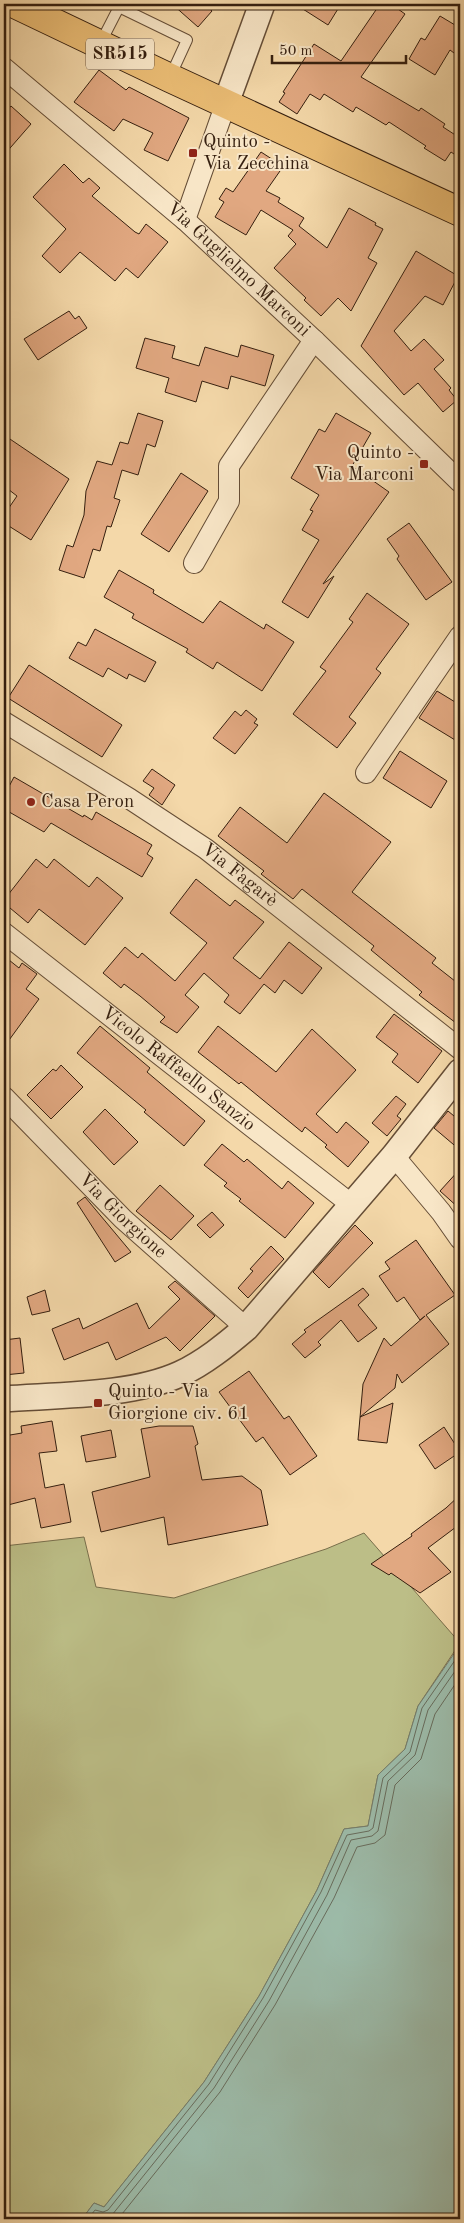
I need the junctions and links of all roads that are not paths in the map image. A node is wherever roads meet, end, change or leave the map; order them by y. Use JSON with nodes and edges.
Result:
{"nodes":[{"id":1,"x":16,"y":4,"type":"edge"},
{"id":2,"x":262,"y":4,"type":"edge"},
{"id":3,"x":117,"y":5,"type":"edge"},
{"id":4,"x":100,"y":44,"type":"junction"},
{"id":5,"x":4,"y":68,"type":"edge"},
{"id":6,"x":170,"y":78,"type":"junction"},
{"id":7,"x":226,"y":103,"type":"junction"},
{"id":8,"x":460,"y":212,"type":"edge"},
{"id":9,"x":185,"y":220,"type":"junction"},
{"id":10,"x":314,"y":340,"type":"junction"},
{"id":11,"x":460,"y":482,"type":"edge"},
{"id":12,"x":194,"y":563,"type":"dead end"},
{"id":13,"x":460,"y":636,"type":"edge"},
{"id":14,"x":4,"y":722,"type":"edge"},
{"id":15,"x":366,"y":773,"type":"dead end"},
{"id":16,"x":4,"y":934,"type":"edge"},
{"id":17,"x":460,"y":1049,"type":"edge"},
{"id":18,"x":460,"y":1072,"type":"edge"},
{"id":19,"x":4,"y":1097,"type":"edge"},
{"id":20,"x":394,"y":1156,"type":"junction"},
{"id":21,"x":352,"y":1205,"type":"junction"},
{"id":22,"x":460,"y":1239,"type":"edge"},
{"id":23,"x":246,"y":1328,"type":"junction"},
{"id":24,"x":4,"y":1400,"type":"edge"}],
"edges":[{"from":1,"to":4,"type":"main road","number":"SR515"},
{"from":2,"to":7,"type":"street"},
{"from":3,"to":4,"type":"lane"},
{"from":3,"to":6,"type":"lane"},
{"from":4,"to":6,"type":"main road","number":"SR515"},
{"from":5,"to":9,"type":"street","name":"Via Guglielmo Marconi"},
{"from":6,"to":7,"type":"main road","number":"SR515"},
{"from":7,"to":8,"type":"main road","number":"SR515"},
{"from":7,"to":9,"type":"street"},
{"from":9,"to":10,"type":"street","name":"Via Guglielmo Marconi"},
{"from":10,"to":11,"type":"street","name":"Via Guglielmo Marconi"},
{"from":10,"to":12,"type":"street"},
{"from":13,"to":15,"type":"street"},
{"from":14,"to":17,"type":"street","name":"Via Fagarè"},
{"from":16,"to":21,"type":"street","name":"Vicolo Raffaello Sanzio"},
{"from":18,"to":20,"type":"street"},
{"from":19,"to":23,"type":"street","name":"Via Giorgione"},
{"from":20,"to":21,"type":"street"},
{"from":20,"to":22,"type":"street"},
{"from":21,"to":23,"type":"street"},
{"from":23,"to":24,"type":"street"}]}
